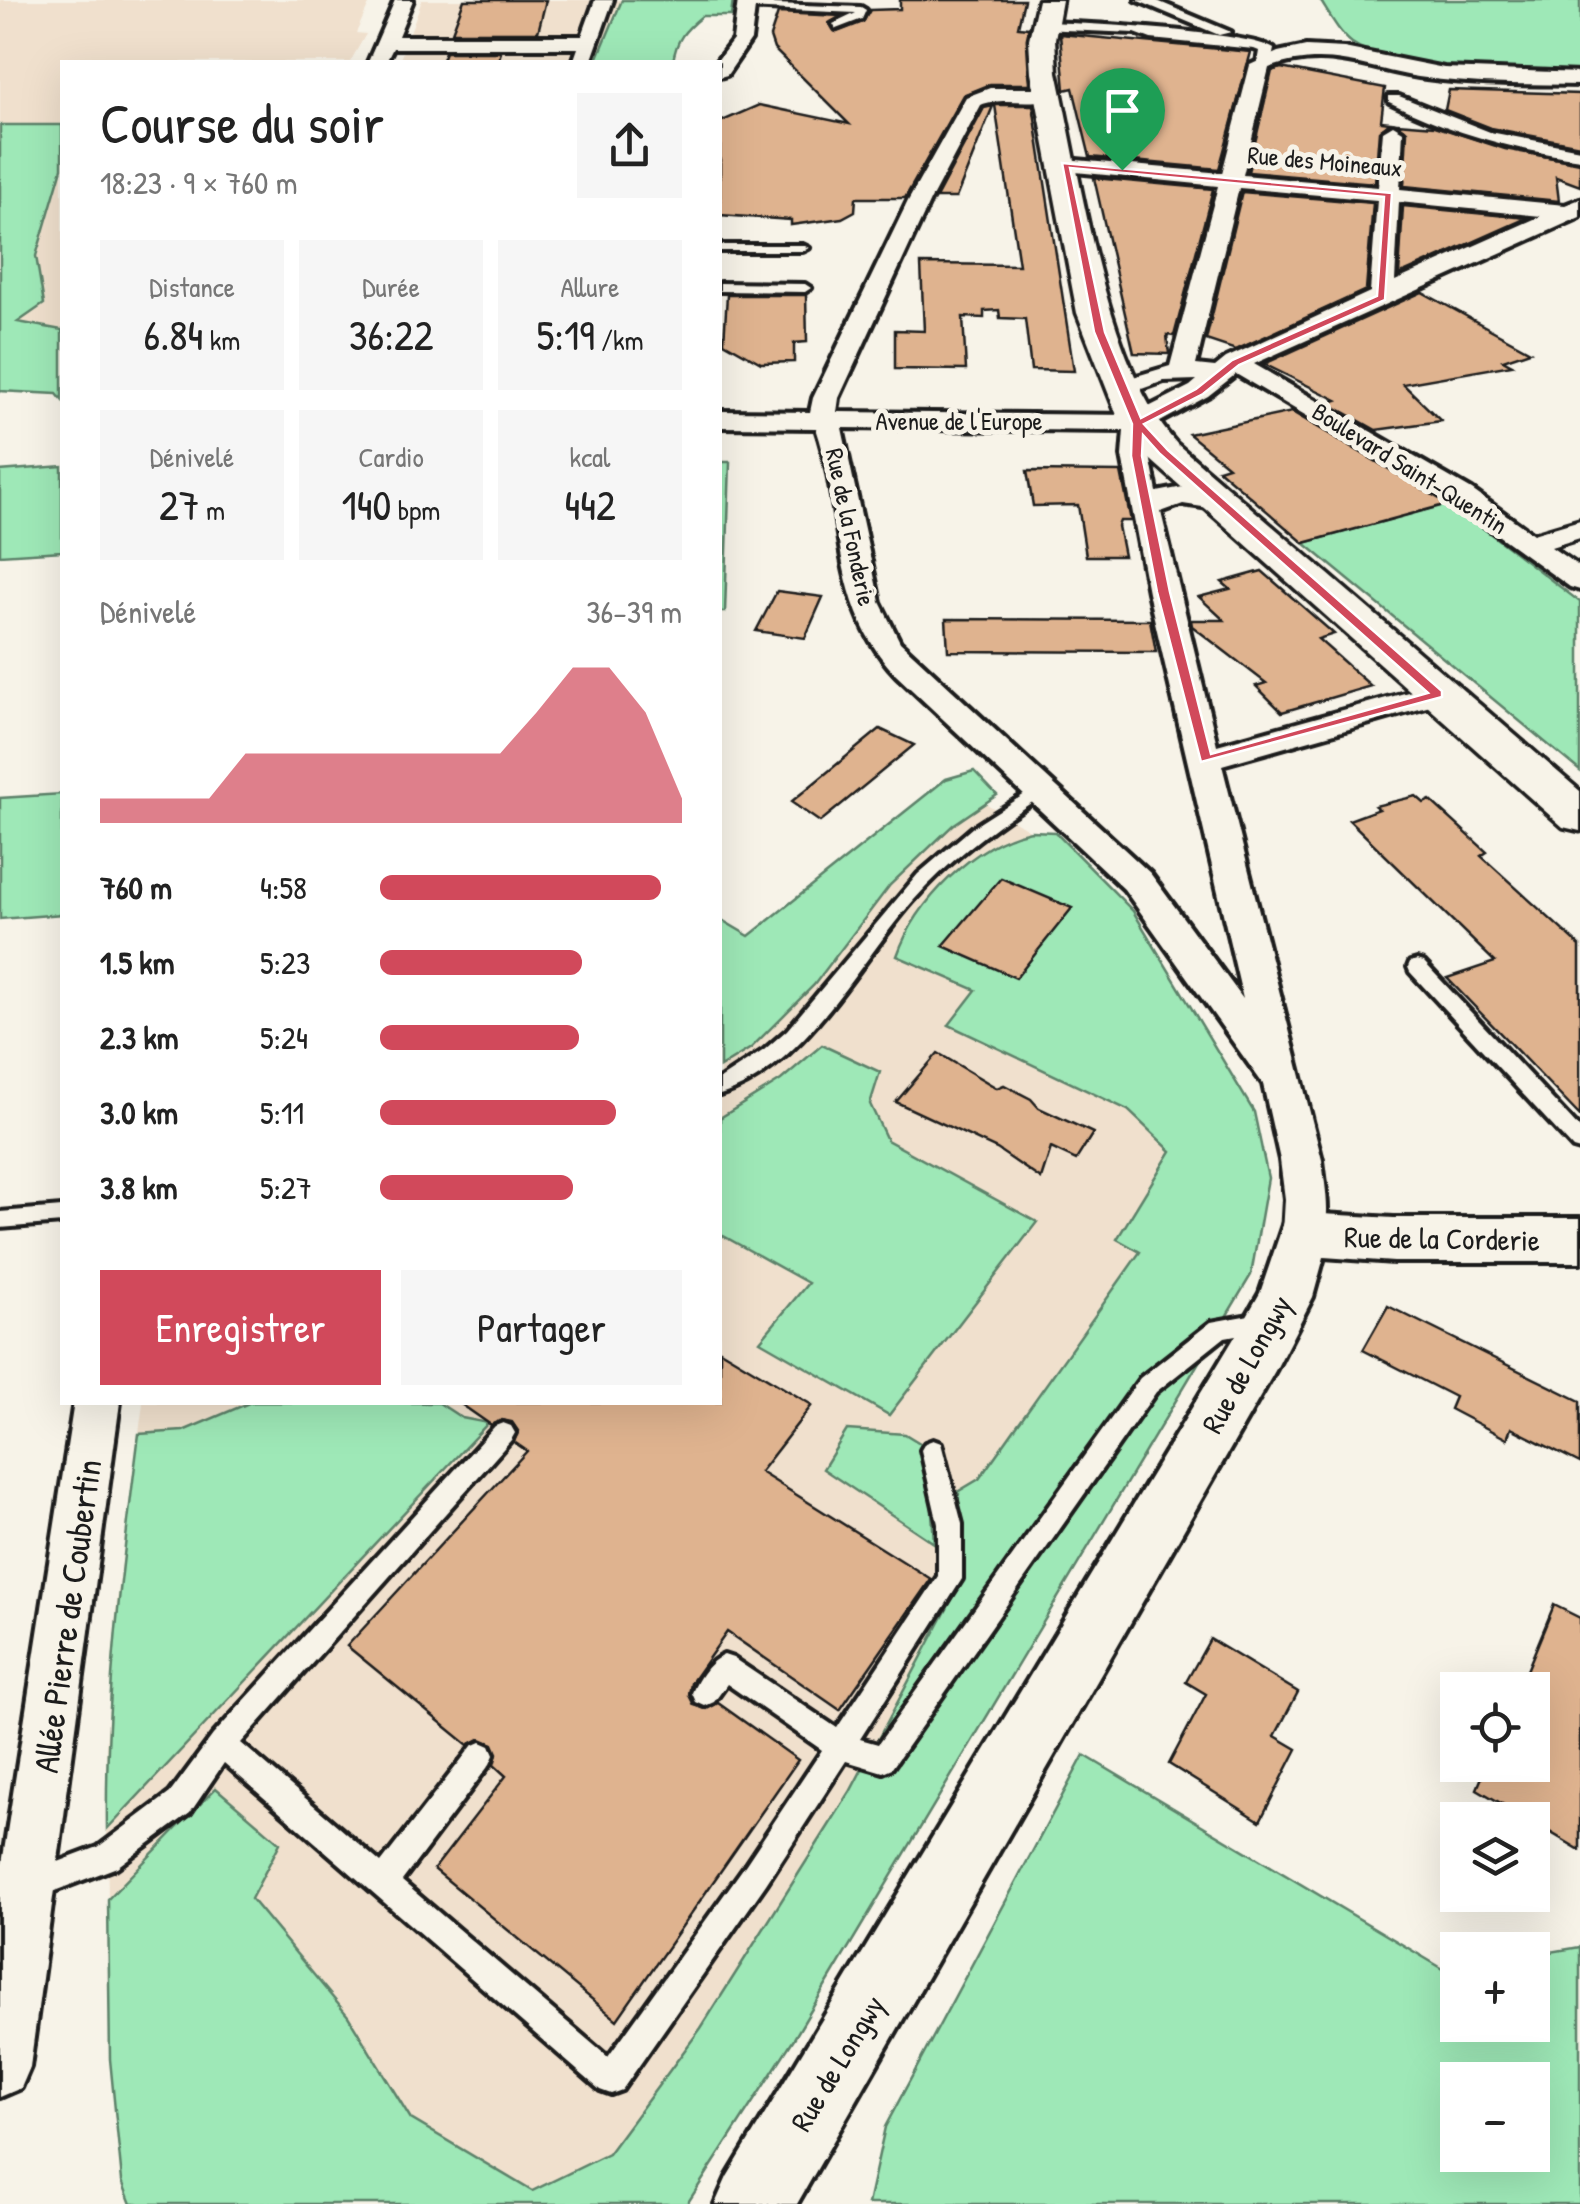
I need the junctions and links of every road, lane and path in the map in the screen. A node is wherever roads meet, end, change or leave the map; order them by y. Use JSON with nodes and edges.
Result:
{"nodes":[{"id":1,"x":404,"y":0,"type":"edge"},
{"id":2,"x":604,"y":0,"type":"edge"},
{"id":3,"x":1143,"y":0,"type":"edge"},
{"id":4,"x":746,"y":3,"type":"edge"},
{"id":5,"x":1047,"y":13,"type":"edge"},
{"id":6,"x":836,"y":26,"type":"dead end"},
{"id":7,"x":386,"y":42,"type":"junction"},
{"id":8,"x":588,"y":42,"type":"junction"},
{"id":9,"x":1260,"y":54,"type":"junction"},
{"id":10,"x":379,"y":60,"type":"edge"},
{"id":11,"x":583,"y":60,"type":"edge"},
{"id":12,"x":1396,"y":67,"type":"junction"},
{"id":13,"x":722,"y":68,"type":"edge"},
{"id":14,"x":1580,"y":80,"type":"edge"},
{"id":15,"x":1048,"y":94,"type":"junction"},
{"id":16,"x":1394,"y":99,"type":"junction"},
{"id":17,"x":1393,"y":130,"type":"joint"},
{"id":18,"x":1580,"y":154,"type":"edge"},
{"id":19,"x":1065,"y":165,"type":"junction"},
{"id":20,"x":1230,"y":180,"type":"junction"},
{"id":21,"x":1389,"y":195,"type":"junction"},
{"id":22,"x":1576,"y":210,"type":"edge"},
{"id":23,"x":722,"y":248,"type":"edge"},
{"id":24,"x":803,"y":248,"type":"dead end"},
{"id":25,"x":722,"y":287,"type":"edge"},
{"id":26,"x":806,"y":288,"type":"dead end"},
{"id":27,"x":1382,"y":298,"type":"junction"},
{"id":28,"x":1230,"y":367,"type":"junction"},
{"id":29,"x":1180,"y":379,"type":"junction"},
{"id":30,"x":1124,"y":392,"type":"junction"},
{"id":31,"x":722,"y":419,"type":"edge"},
{"id":32,"x":826,"y":420,"type":"junction"},
{"id":33,"x":1222,"y":502,"type":"junction"},
{"id":34,"x":1147,"y":509,"type":"junction"},
{"id":35,"x":1580,"y":529,"type":"edge"},
{"id":36,"x":1530,"y":544,"type":"junction"},
{"id":37,"x":1580,"y":581,"type":"edge"},
{"id":38,"x":1437,"y":694,"type":"junction"},
{"id":39,"x":1206,"y":760,"type":"junction"},
{"id":40,"x":1039,"y":790,"type":"junction"},
{"id":41,"x":1580,"y":816,"type":"edge"},
{"id":42,"x":1417,"y":967,"type":"dead end"},
{"id":43,"x":1285,"y":1085,"type":"junction"},
{"id":44,"x":722,"y":1087,"type":"edge"},
{"id":45,"x":1580,"y":1142,"type":"edge"},
{"id":46,"x":60,"y":1215,"type":"edge"},
{"id":47,"x":0,"y":1220,"type":"edge"},
{"id":48,"x":1304,"y":1234,"type":"junction"},
{"id":49,"x":1580,"y":1240,"type":"edge"},
{"id":50,"x":1273,"y":1320,"type":"junction"},
{"id":51,"x":98,"y":1405,"type":"edge"},
{"id":52,"x":502,"y":1433,"type":"dead end"},
{"id":53,"x":933,"y":1450,"type":"dead end"},
{"id":54,"x":705,"y":1693,"type":"dead end"},
{"id":55,"x":222,"y":1744,"type":"junction"},
{"id":56,"x":840,"y":1746,"type":"junction"},
{"id":57,"x":481,"y":1755,"type":"dead end"},
{"id":58,"x":384,"y":1882,"type":"junction"},
{"id":59,"x":29,"y":1886,"type":"junction"},
{"id":60,"x":0,"y":2067,"type":"edge"},
{"id":61,"x":754,"y":2204,"type":"edge"}],
"edges":[{"from":1,"to":7,"type":"street"},
{"from":2,"to":8,"type":"street"},
{"from":3,"to":9,"type":"street"},
{"from":4,"to":6,"type":"lane"},
{"from":4,"to":13,"type":"street"},
{"from":5,"to":9,"type":"street"},
{"from":5,"to":15,"type":"main road"},
{"from":7,"to":8,"type":"street"},
{"from":7,"to":10,"type":"street"},
{"from":8,"to":11,"type":"street"},
{"from":9,"to":12,"type":"street"},
{"from":9,"to":20,"type":"street"},
{"from":12,"to":14,"type":"street"},
{"from":12,"to":16,"type":"street"},
{"from":15,"to":19,"type":"main road"},
{"from":15,"to":32,"type":"street","name":"Rue de la Fonderie"},
{"from":16,"to":17,"type":"street"},
{"from":16,"to":18,"type":"street"},
{"from":17,"to":21,"type":"street"},
{"from":19,"to":20,"type":"street","name":"Rue des Moineaux"},
{"from":19,"to":30,"type":"main road"},
{"from":20,"to":21,"type":"street","name":"Rue des Moineaux"},
{"from":20,"to":29,"type":"street"},
{"from":21,"to":22,"type":"street","name":"Rue des Moineaux"},
{"from":21,"to":27,"type":"street"},
{"from":22,"to":27,"type":"street"},
{"from":23,"to":24,"type":"lane"},
{"from":25,"to":26,"type":"lane"},
{"from":27,"to":28,"type":"street"},
{"from":28,"to":29,"type":"street"},
{"from":28,"to":36,"type":"street","name":"Boulevard Saint-Quentin"},
{"from":29,"to":30,"type":"street"},
{"from":29,"to":30,"type":"street","name":"Avenue de l'Europe"},
{"from":29,"to":30,"type":"street"},
{"from":30,"to":32,"type":"street","name":"Avenue de l'Europe"},
{"from":30,"to":33,"type":"main road"},
{"from":30,"to":34,"type":"street","name":"Rue de Longwy"},
{"from":31,"to":32,"type":"street","name":"Avenue de l'Europe"},
{"from":32,"to":40,"type":"street","name":"Rue de la Fonderie"},
{"from":33,"to":34,"type":"street"},
{"from":33,"to":38,"type":"main road"},
{"from":34,"to":39,"type":"street","name":"Rue de Longwy"},
{"from":35,"to":36,"type":"street"},
{"from":36,"to":37,"type":"street","name":"Boulevard Saint-Quentin"},
{"from":38,"to":39,"type":"street"},
{"from":38,"to":41,"type":"main road"},
{"from":39,"to":43,"type":"street","name":"Rue de Longwy"},
{"from":40,"to":43,"type":"street","name":"Rue de la Fonderie"},
{"from":40,"to":44,"type":"lane"},
{"from":42,"to":45,"type":"lane"},
{"from":43,"to":48,"type":"street","name":"Rue de Longwy"},
{"from":46,"to":47,"type":"lane"},
{"from":48,"to":49,"type":"street","name":"Rue de la Corderie"},
{"from":48,"to":50,"type":"street","name":"Rue de Longwy"},
{"from":50,"to":56,"type":"lane"},
{"from":50,"to":61,"type":"street","name":"Rue de Longwy"},
{"from":51,"to":59,"type":"street","name":"Allée Pierre de Coubertin"},
{"from":52,"to":55,"type":"lane"},
{"from":53,"to":56,"type":"lane"},
{"from":54,"to":56,"type":"lane"},
{"from":55,"to":58,"type":"lane"},
{"from":55,"to":59,"type":"lane"},
{"from":56,"to":58,"type":"lane"},
{"from":57,"to":58,"type":"lane"},
{"from":59,"to":60,"type":"street","name":"Allée Pierre de Coubertin"}]}
